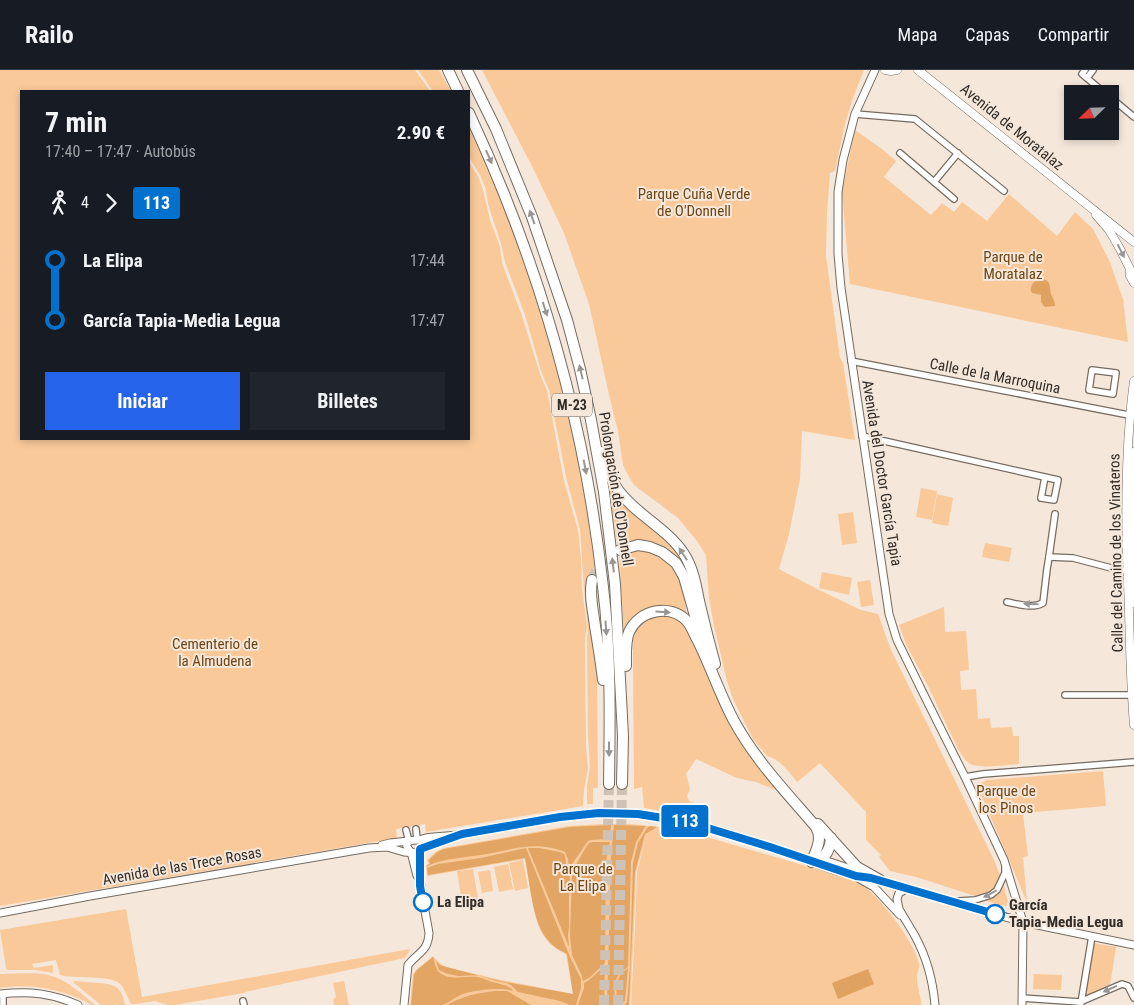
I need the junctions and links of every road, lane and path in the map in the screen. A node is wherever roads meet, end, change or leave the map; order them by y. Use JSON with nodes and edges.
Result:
{"nodes":[{"id":1,"x":448,"y":70,"type":"edge"},
{"id":2,"x":466,"y":70,"type":"edge"},
{"id":3,"x":875,"y":70,"type":"edge"},
{"id":4,"x":885,"y":70,"type":"edge"},
{"id":5,"x":897,"y":70,"type":"edge"},
{"id":6,"x":918,"y":70,"type":"edge"},
{"id":7,"x":1085,"y":70,"type":"edge"},
{"id":8,"x":1093,"y":70,"type":"edge"},
{"id":9,"x":1087,"y":78,"type":"junction"},
{"id":10,"x":1095,"y":85,"type":"edge"},
{"id":11,"x":458,"y":90,"type":"edge"},
{"id":12,"x":1119,"y":104,"type":"edge"},
{"id":13,"x":855,"y":114,"type":"junction"},
{"id":14,"x":470,"y":115,"type":"edge"},
{"id":15,"x":1134,"y":117,"type":"edge"},
{"id":16,"x":900,"y":153,"type":"dead end"},
{"id":17,"x":958,"y":153,"type":"junction"},
{"id":18,"x":934,"y":182,"type":"junction"},
{"id":19,"x":1004,"y":191,"type":"dead end"},
{"id":20,"x":954,"y":199,"type":"dead end"},
{"id":21,"x":1088,"y":206,"type":"junction"},
{"id":22,"x":1134,"y":242,"type":"edge"},
{"id":23,"x":1132,"y":267,"type":"edge"},
{"id":24,"x":1134,"y":282,"type":"edge"},
{"id":25,"x":851,"y":361,"type":"junction"},
{"id":26,"x":1092,"y":370,"type":"joint"},
{"id":27,"x":1134,"y":381,"type":"edge"},
{"id":28,"x":1132,"y":415,"type":"edge"},
{"id":29,"x":591,"y":420,"type":"junction"},
{"id":30,"x":862,"y":436,"type":"junction"},
{"id":31,"x":1134,"y":452,"type":"edge"},
{"id":32,"x":1045,"y":477,"type":"junction"},
{"id":33,"x":1055,"y":514,"type":"dead end"},
{"id":34,"x":620,"y":550,"type":"tunnel mouth"},
{"id":35,"x":1049,"y":557,"type":"junction"},
{"id":36,"x":1130,"y":571,"type":"edge"},
{"id":37,"x":592,"y":580,"type":"tunnel mouth"},
{"id":38,"x":1007,"y":602,"type":"dead end"},
{"id":39,"x":1134,"y":603,"type":"edge"},
{"id":40,"x":707,"y":660,"type":"junction"},
{"id":41,"x":1133,"y":695,"type":"edge"},
{"id":42,"x":1065,"y":696,"type":"dead end"},
{"id":43,"x":725,"y":701,"type":"junction"},
{"id":44,"x":609,"y":713,"type":"junction"},
{"id":45,"x":1134,"y":725,"type":"edge"},
{"id":46,"x":623,"y":736,"type":"junction"},
{"id":47,"x":1134,"y":762,"type":"edge"},
{"id":48,"x":966,"y":777,"type":"junction"},
{"id":49,"x":609,"y":784,"type":"tunnel mouth"},
{"id":50,"x":622,"y":784,"type":"tunnel mouth"},
{"id":51,"x":780,"y":785,"type":"junction"},
{"id":52,"x":416,"y":829,"type":"dead end"},
{"id":53,"x":406,"y":830,"type":"dead end"},
{"id":54,"x":462,"y":834,"type":"junction"},
{"id":55,"x":831,"y":838,"type":"junction"},
{"id":56,"x":417,"y":840,"type":"junction"},
{"id":57,"x":409,"y":841,"type":"junction"},
{"id":58,"x":369,"y":848,"type":"junction"},
{"id":59,"x":420,"y":849,"type":"junction"},
{"id":60,"x":410,"y":851,"type":"junction"},
{"id":61,"x":816,"y":859,"type":"junction"},
{"id":62,"x":1004,"y":860,"type":"junction"},
{"id":63,"x":856,"y":876,"type":"junction"},
{"id":64,"x":875,"y":879,"type":"junction"},
{"id":65,"x":420,"y":886,"type":"junction"},
{"id":66,"x":908,"y":888,"type":"junction"},
{"id":67,"x":897,"y":899,"type":"junction"},
{"id":68,"x":887,"y":901,"type":"junction"},
{"id":69,"x":951,"y":902,"type":"junction"},
{"id":70,"x":0,"y":912,"type":"edge"},
{"id":71,"x":906,"y":922,"type":"junction"},
{"id":72,"x":1023,"y":922,"type":"junction"},
{"id":73,"x":1092,"y":936,"type":"junction"},
{"id":74,"x":1134,"y":945,"type":"edge"},
{"id":75,"x":2,"y":994,"type":"edge"},
{"id":76,"x":1134,"y":998,"type":"edge"},
{"id":77,"x":1022,"y":1001,"type":"edge"},
{"id":78,"x":69,"y":1003,"type":"edge"},
{"id":79,"x":1081,"y":1003,"type":"edge"},
{"id":80,"x":3,"y":1005,"type":"edge"},
{"id":81,"x":78,"y":1005,"type":"edge"},
{"id":82,"x":404,"y":1005,"type":"edge"},
{"id":83,"x":935,"y":1005,"type":"edge"}],
"edges":[{"from":1,"to":11,"type":"highway"},
{"from":29,"to":2,"type":"highway","name":"Prolongación de O'Donnell","number":"M-23","one_way":true},
{"from":3,"to":13,"type":"street","name":"Avenida del Doctor García Tapia"},
{"from":4,"to":5,"type":"main road"},
{"from":6,"to":21,"type":"main road","name":"Avenida de Moratalaz"},
{"from":7,"to":9,"type":"street"},
{"from":8,"to":9,"type":"street"},
{"from":9,"to":10,"type":"street"},
{"from":12,"to":15,"type":"street"},
{"from":13,"to":17,"type":"street"},
{"from":13,"to":25,"type":"street","name":"Avenida del Doctor García Tapia"},
{"from":14,"to":44,"type":"highway","name":"Prolongación de O'Donnell","number":"M-23","one_way":true},
{"from":16,"to":18,"type":"street"},
{"from":17,"to":18,"type":"street"},
{"from":17,"to":19,"type":"street"},
{"from":18,"to":20,"type":"street"},
{"from":21,"to":22,"type":"main road","name":"Avenida de Moratalaz"},
{"from":21,"to":23,"type":"main road","name":"Avenida de Moratalaz","one_way":true},
{"from":23,"to":24,"type":"main road","name":"Avenida de Moratalaz"},
{"from":25,"to":28,"type":"street","name":"Calle de la Marroquina"},
{"from":25,"to":30,"type":"street","name":"Avenida del Doctor García Tapia"},
{"from":26,"to":26,"type":"street"},
{"from":27,"to":28,"type":"main road","name":"Calle del Camino de los Vinateros"},
{"from":28,"to":36,"type":"main road","name":"Calle del Camino de los Vinateros"},
{"from":43,"to":29,"type":"highway","one_way":true},
{"from":46,"to":29,"type":"highway","name":"Prolongación de O'Donnell","number":"M-23","one_way":true},
{"from":30,"to":32,"type":"street"},
{"from":30,"to":48,"type":"street","name":"Avenida del Doctor García Tapia"},
{"from":31,"to":36,"type":"main road","name":"Calle del Camino de los Vinateros"},
{"from":32,"to":32,"type":"street"},
{"from":33,"to":35,"type":"street"},
{"from":34,"to":40,"type":"highway"},
{"from":35,"to":36,"type":"street"},
{"from":35,"to":38,"type":"street","one_way":true},
{"from":36,"to":39,"type":"main road","name":"Calle del Camino de los Vinateros"},
{"from":36,"to":41,"type":"main road","name":"Calle del Camino de los Vinateros"},
{"from":37,"to":44,"type":"highway"},
{"from":40,"to":43,"type":"highway"},
{"from":46,"to":40,"type":"highway","one_way":true},
{"from":41,"to":42,"type":"street"},
{"from":41,"to":45,"type":"main road","name":"Calle del Camino de los Vinateros"},
{"from":43,"to":51,"type":"highway"},
{"from":44,"to":49,"type":"highway","name":"Prolongación de O'Donnell","number":"M-23","one_way":true},
{"from":46,"to":50,"type":"highway","name":"Prolongación de O'Donnell","number":"M-23"},
{"from":47,"to":48,"type":"street"},
{"from":48,"to":62,"type":"street","name":"Avenida del Doctor García Tapia"},
{"from":51,"to":55,"type":"highway"},
{"from":51,"to":61,"type":"highway"},
{"from":52,"to":56,"type":"street"},
{"from":53,"to":57,"type":"street"},
{"from":54,"to":56,"type":"street","name":"Avenida de las Trece Rosas"},
{"from":54,"to":59,"type":"street","name":"Avenida de las Trece Rosas"},
{"from":54,"to":61,"type":"street","name":"Avenida de las Trece Rosas"},
{"from":55,"to":61,"type":"highway"},
{"from":55,"to":64,"type":"highway"},
{"from":56,"to":57,"type":"street","name":"Avenida de las Trece Rosas"},
{"from":56,"to":59,"type":"street"},
{"from":57,"to":58,"type":"street","name":"Avenida de las Trece Rosas"},
{"from":57,"to":60,"type":"street"},
{"from":58,"to":60,"type":"street","name":"Avenida de las Trece Rosas"},
{"from":58,"to":70,"type":"street","name":"Avenida de las Trece Rosas"},
{"from":59,"to":60,"type":"street","name":"Avenida de las Trece Rosas"},
{"from":59,"to":65,"type":"street"},
{"from":60,"to":65,"type":"street"},
{"from":61,"to":63,"type":"street"},
{"from":61,"to":64,"type":"street"},
{"from":62,"to":69,"type":"street","one_way":true},
{"from":62,"to":72,"type":"street","name":"Avenida del Doctor García Tapia"},
{"from":63,"to":64,"type":"street"},
{"from":63,"to":68,"type":"street"},
{"from":64,"to":66,"type":"street"},
{"from":65,"to":82,"type":"street"},
{"from":66,"to":67,"type":"street"},
{"from":66,"to":69,"type":"street"},
{"from":67,"to":68,"type":"street"},
{"from":67,"to":71,"type":"street"},
{"from":68,"to":71,"type":"street"},
{"from":69,"to":72,"type":"street"},
{"from":71,"to":83,"type":"street"},
{"from":72,"to":73,"type":"street"},
{"from":72,"to":77,"type":"street","name":"Avenida del Doctor García Tapia"},
{"from":73,"to":74,"type":"street"},
{"from":73,"to":79,"type":"street"},
{"from":75,"to":78,"type":"street"},
{"from":75,"to":80,"type":"street"},
{"from":76,"to":79,"type":"street","one_way":true},
{"from":77,"to":79,"type":"street"},
{"from":78,"to":81,"type":"street"}]}
